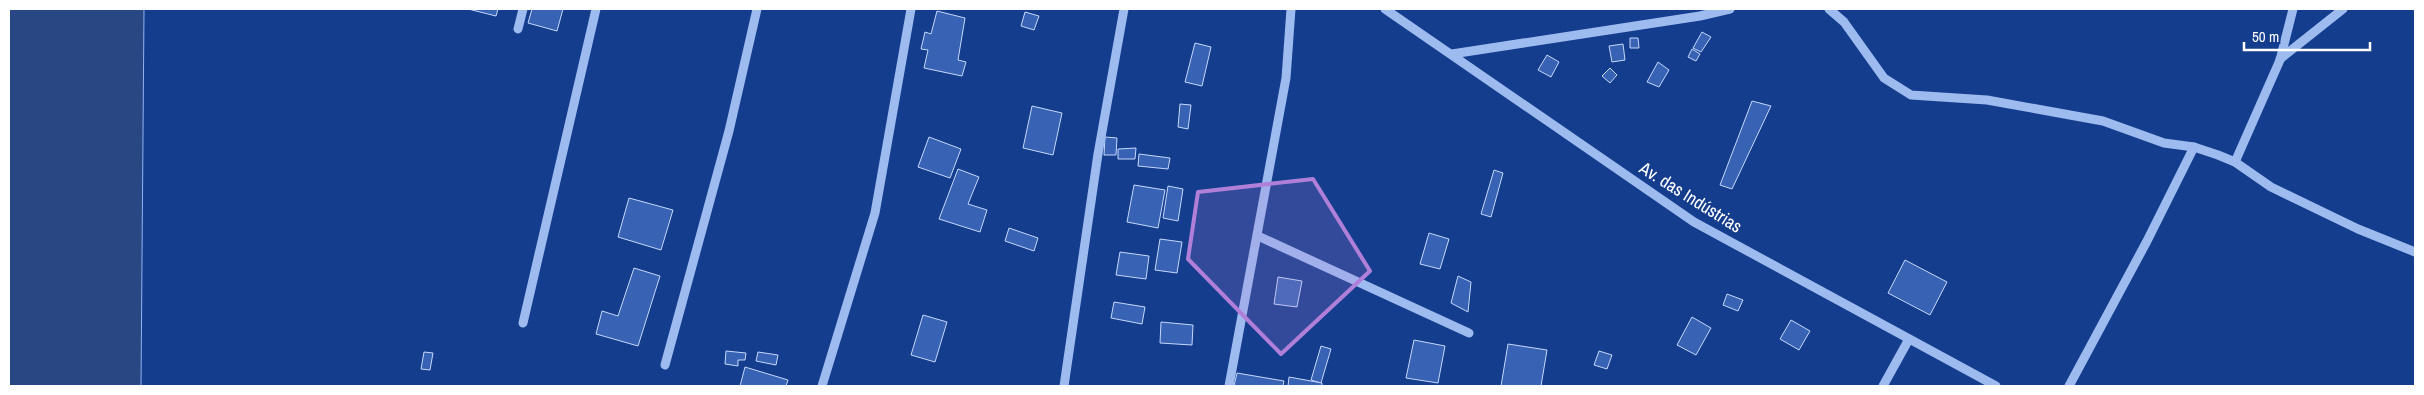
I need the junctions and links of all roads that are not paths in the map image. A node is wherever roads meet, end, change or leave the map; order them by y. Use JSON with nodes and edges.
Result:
{"nodes":[{"id":1,"x":523,"y":9,"type":"edge"},
{"id":2,"x":596,"y":9,"type":"edge"},
{"id":3,"x":757,"y":9,"type":"edge"},
{"id":4,"x":911,"y":9,"type":"edge"},
{"id":5,"x":1124,"y":9,"type":"edge"},
{"id":6,"x":1291,"y":9,"type":"edge"},
{"id":7,"x":1384,"y":9,"type":"edge"},
{"id":8,"x":1730,"y":9,"type":"edge"},
{"id":9,"x":1829,"y":9,"type":"edge"},
{"id":10,"x":2293,"y":9,"type":"edge"},
{"id":11,"x":2335,"y":9,"type":"edge"},
{"id":12,"x":2343,"y":9,"type":"edge"},
{"id":13,"x":1713,"y":10,"type":"edge"},
{"id":14,"x":518,"y":29,"type":"dead end"},
{"id":15,"x":1452,"y":54,"type":"junction"},
{"id":16,"x":2280,"y":60,"type":"junction"},
{"id":17,"x":2194,"y":147,"type":"junction"},
{"id":18,"x":2235,"y":162,"type":"junction"},
{"id":19,"x":1258,"y":236,"type":"junction"},
{"id":20,"x":2415,"y":252,"type":"edge"},
{"id":21,"x":523,"y":323,"type":"dead end"},
{"id":22,"x":1469,"y":333,"type":"dead end"},
{"id":23,"x":1909,"y":339,"type":"junction"},
{"id":24,"x":665,"y":365,"type":"dead end"},
{"id":25,"x":822,"y":386,"type":"edge"},
{"id":26,"x":1064,"y":386,"type":"edge"},
{"id":27,"x":1229,"y":386,"type":"edge"},
{"id":28,"x":1882,"y":386,"type":"edge"},
{"id":29,"x":1996,"y":386,"type":"edge"},
{"id":30,"x":2068,"y":386,"type":"edge"}],
"edges":[{"from":1,"to":14,"type":"street"},
{"from":2,"to":21,"type":"street"},
{"from":3,"to":24,"type":"street"},
{"from":4,"to":25,"type":"street"},
{"from":5,"to":26,"type":"street"},
{"from":6,"to":19,"type":"street"},
{"from":7,"to":15,"type":"street","name":"Av. das Indústrias"},
{"from":8,"to":13,"type":"street"},
{"from":9,"to":17,"type":"street"},
{"from":10,"to":16,"type":"street"},
{"from":11,"to":12,"type":"street"},
{"from":12,"to":16,"type":"street"},
{"from":13,"to":15,"type":"street"},
{"from":15,"to":23,"type":"street","name":"Av. das Indústrias"},
{"from":16,"to":18,"type":"street"},
{"from":17,"to":18,"type":"street"},
{"from":17,"to":30,"type":"street"},
{"from":18,"to":20,"type":"street"},
{"from":19,"to":22,"type":"street"},
{"from":19,"to":27,"type":"street"},
{"from":23,"to":28,"type":"street"},
{"from":23,"to":29,"type":"street","name":"Av. das Indústrias"}]}
